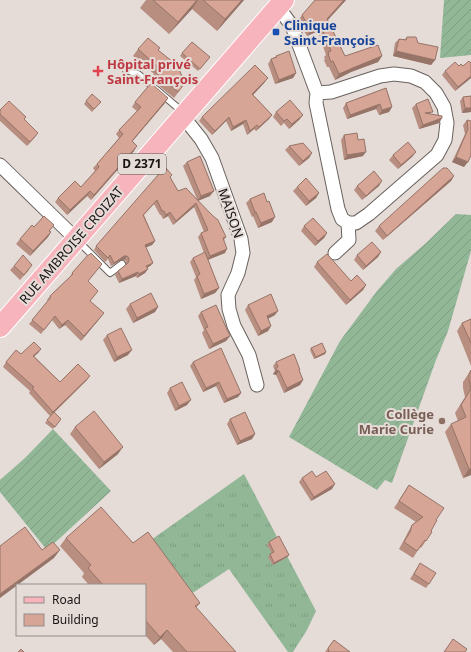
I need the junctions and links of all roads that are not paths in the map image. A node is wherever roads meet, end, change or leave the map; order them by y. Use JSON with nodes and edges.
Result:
{"nodes":[{"id":1,"x":280,"y":4,"type":"edge"},
{"id":2,"x":126,"y":70,"type":"dead end"},
{"id":3,"x":317,"y":93,"type":"junction"},
{"id":4,"x":183,"y":116,"type":"junction"},
{"id":5,"x":0,"y":165,"type":"edge"},
{"id":6,"x":348,"y":223,"type":"junction"},
{"id":7,"x":76,"y":240,"type":"junction"},
{"id":8,"x":335,"y":253,"type":"dead end"},
{"id":9,"x":122,"y":264,"type":"edge"},
{"id":10,"x":0,"y":327,"type":"edge"},
{"id":11,"x":257,"y":385,"type":"dead end"}],
"edges":[{"from":1,"to":3,"type":"street"},
{"from":1,"to":4,"type":"main road","name":"RUE AMBROISE CROIZAT","number":"D 2371"},
{"from":2,"to":4,"type":"lane"},
{"from":3,"to":6,"type":"street"},
{"from":3,"to":6,"type":"street"},
{"from":4,"to":7,"type":"main road","name":"RUE AMBROISE CROIZAT","number":"D 2371"},
{"from":4,"to":11,"type":"street","name":"MAISON"},
{"from":5,"to":7,"type":"street"},
{"from":6,"to":8,"type":"street"},
{"from":7,"to":9,"type":"lane"},
{"from":7,"to":10,"type":"main road","name":"RUE AMBROISE CROIZAT","number":"D 2371"}]}
